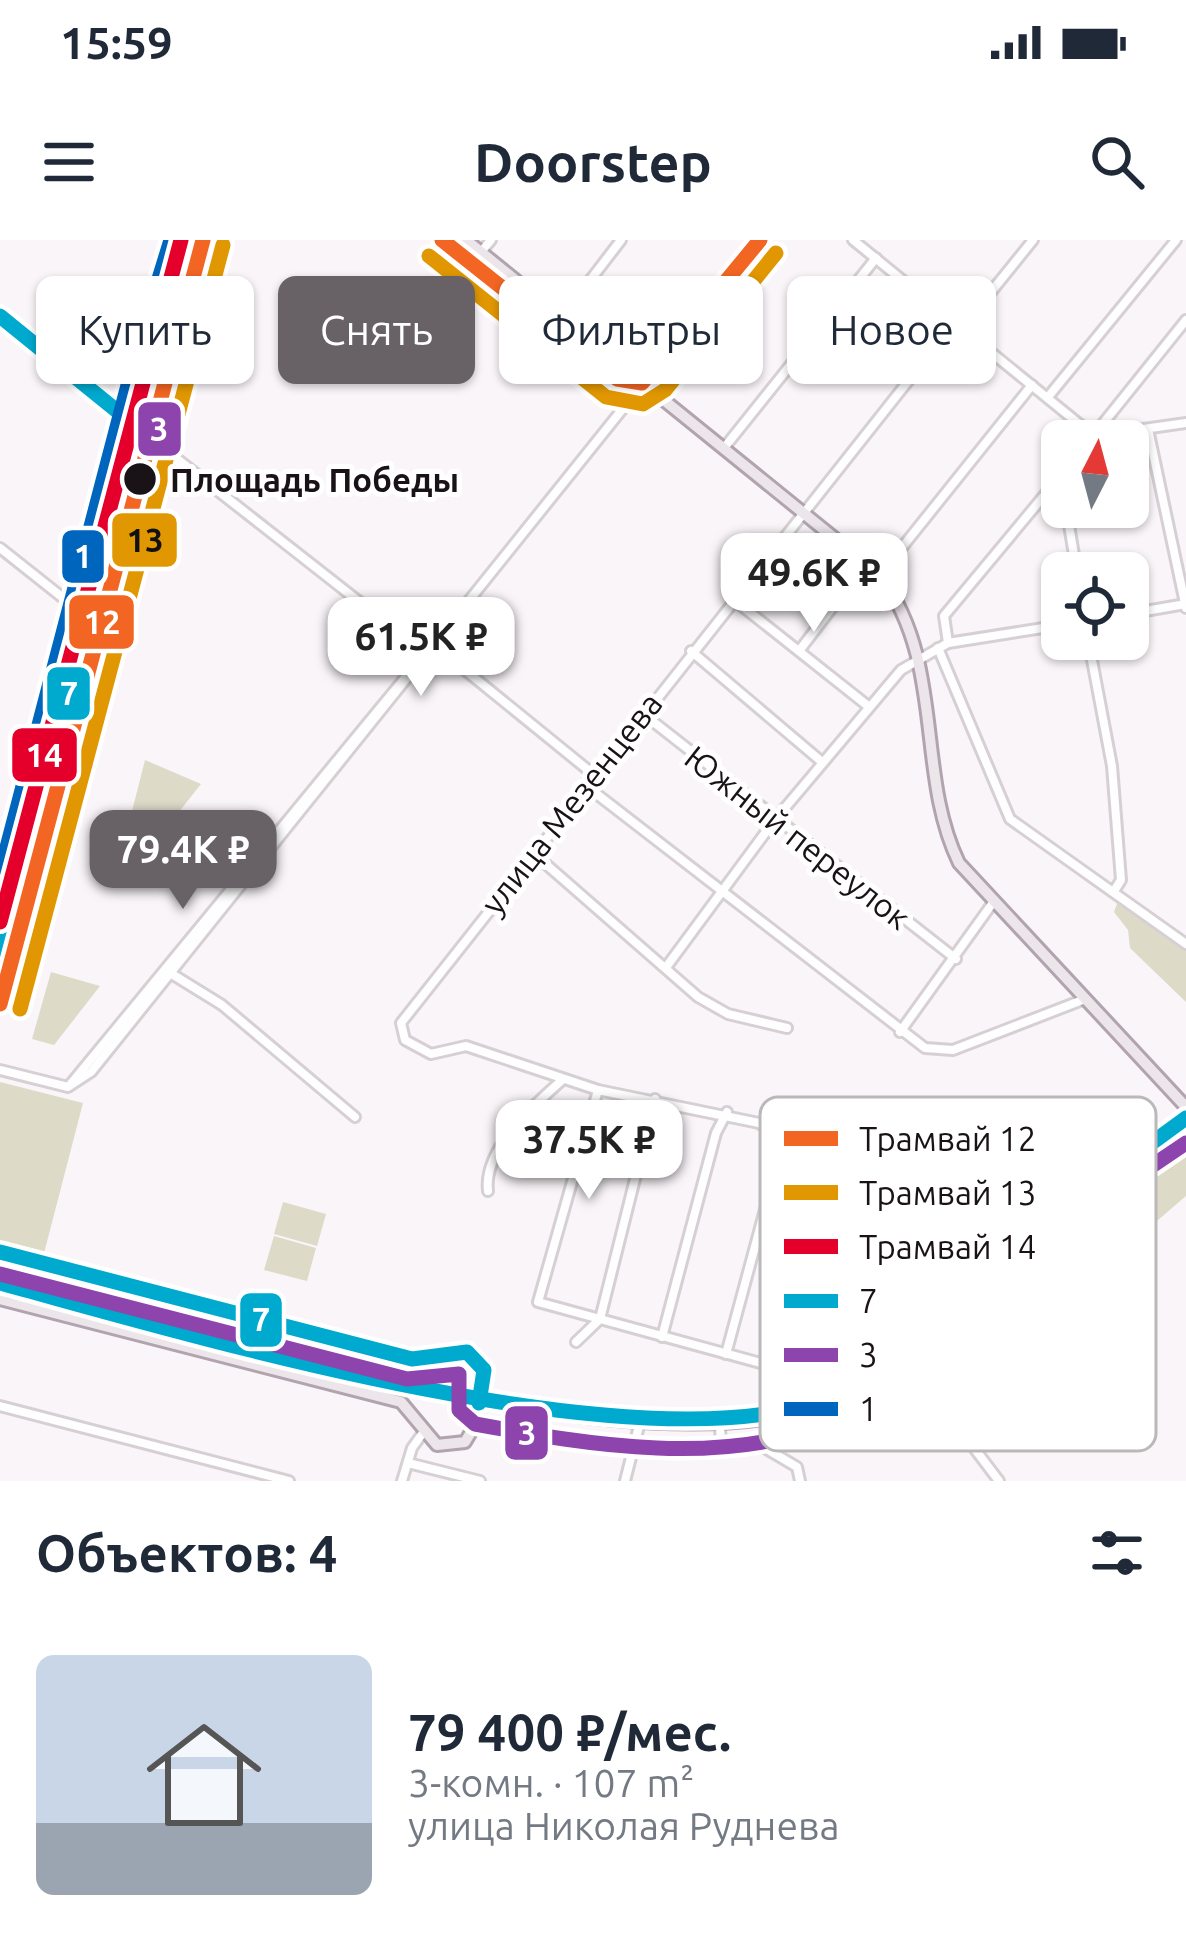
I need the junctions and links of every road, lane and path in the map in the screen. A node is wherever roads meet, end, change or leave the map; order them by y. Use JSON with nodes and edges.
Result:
{"nodes":[{"id":1,"x":188,"y":240,"type":"edge"},
{"id":2,"x":466,"y":240,"type":"edge"},
{"id":3,"x":491,"y":240,"type":"edge"},
{"id":4,"x":621,"y":240,"type":"edge"},
{"id":5,"x":758,"y":240,"type":"edge"},
{"id":6,"x":853,"y":240,"type":"edge"},
{"id":7,"x":1033,"y":240,"type":"edge"},
{"id":8,"x":1160,"y":240,"type":"edge"},
{"id":9,"x":1173,"y":244,"type":"edge"},
{"id":10,"x":482,"y":252,"type":"junction"},
{"id":11,"x":877,"y":257,"type":"junction"},
{"id":12,"x":512,"y":276,"type":"edge"},
{"id":13,"x":593,"y":276,"type":"edge"},
{"id":14,"x":729,"y":276,"type":"edge"},
{"id":15,"x":899,"y":276,"type":"edge"},
{"id":16,"x":996,"y":286,"type":"edge"},
{"id":17,"x":0,"y":316,"type":"edge"},
{"id":18,"x":1186,"y":320,"type":"edge"},
{"id":19,"x":996,"y":356,"type":"edge"},
{"id":20,"x":641,"y":384,"type":"edge"},
{"id":21,"x":643,"y":384,"type":"edge"},
{"id":22,"x":905,"y":384,"type":"edge"},
{"id":23,"x":1032,"y":385,"type":"junction"},
{"id":24,"x":1048,"y":397,"type":"junction"},
{"id":25,"x":1073,"y":420,"type":"edge"},
{"id":26,"x":1106,"y":420,"type":"edge"},
{"id":27,"x":1186,"y":423,"type":"edge"},
{"id":28,"x":135,"y":426,"type":"junction"},
{"id":29,"x":1149,"y":429,"type":"edge"},
{"id":30,"x":1149,"y":434,"type":"edge"},
{"id":31,"x":723,"y":449,"type":"junction"},
{"id":32,"x":1041,"y":499,"type":"edge"},
{"id":33,"x":803,"y":511,"type":"junction"},
{"id":34,"x":0,"y":548,"type":"edge"},
{"id":35,"x":867,"y":562,"type":"junction"},
{"id":36,"x":880,"y":575,"type":"junction"},
{"id":37,"x":733,"y":598,"type":"junction"},
{"id":38,"x":1186,"y":605,"type":"edge"},
{"id":39,"x":1149,"y":611,"type":"edge"},
{"id":40,"x":82,"y":613,"type":"junction"},
{"id":41,"x":1041,"y":630,"type":"edge"},
{"id":42,"x":433,"y":644,"type":"junction"},
{"id":43,"x":943,"y":646,"type":"junction"},
{"id":44,"x":422,"y":650,"type":"junction"},
{"id":45,"x":691,"y":650,"type":"junction"},
{"id":46,"x":799,"y":651,"type":"junction"},
{"id":47,"x":917,"y":657,"type":"junction"},
{"id":48,"x":1092,"y":660,"type":"edge"},
{"id":49,"x":868,"y":706,"type":"junction"},
{"id":50,"x":642,"y":713,"type":"junction"},
{"id":51,"x":822,"y":761,"type":"junction"},
{"id":52,"x":593,"y":774,"type":"junction"},
{"id":53,"x":585,"y":785,"type":"junction"},
{"id":54,"x":774,"y":821,"type":"junction"},
{"id":55,"x":532,"y":852,"type":"junction"},
{"id":56,"x":1114,"y":891,"type":"junction"},
{"id":57,"x":722,"y":893,"type":"junction"},
{"id":58,"x":992,"y":904,"type":"junction"},
{"id":59,"x":0,"y":925,"type":"edge"},
{"id":60,"x":1186,"y":944,"type":"edge"},
{"id":61,"x":0,"y":957,"type":"edge"},
{"id":62,"x":956,"y":959,"type":"junction"},
{"id":63,"x":668,"y":966,"type":"junction"},
{"id":64,"x":167,"y":972,"type":"junction"},
{"id":65,"x":1085,"y":999,"type":"junction"},
{"id":66,"x":787,"y":1028,"type":"dead end"},
{"id":67,"x":900,"y":1032,"type":"junction"},
{"id":68,"x":0,"y":1070,"type":"edge"},
{"id":69,"x":562,"y":1080,"type":"junction"},
{"id":70,"x":598,"y":1090,"type":"junction"},
{"id":71,"x":656,"y":1099,"type":"junction"},
{"id":72,"x":1186,"y":1107,"type":"edge"},
{"id":73,"x":727,"y":1112,"type":"junction"},
{"id":74,"x":355,"y":1117,"type":"dead end"},
{"id":75,"x":1186,"y":1118,"type":"edge"},
{"id":76,"x":760,"y":1124,"type":"edge"},
{"id":77,"x":1156,"y":1138,"type":"edge"},
{"id":78,"x":488,"y":1191,"type":"dead end"},
{"id":79,"x":760,"y":1228,"type":"edge"},
{"id":80,"x":0,"y":1252,"type":"edge"},
{"id":81,"x":0,"y":1272,"type":"edge"},
{"id":82,"x":0,"y":1282,"type":"edge"},
{"id":83,"x":0,"y":1299,"type":"edge"},
{"id":84,"x":600,"y":1319,"type":"junction"},
{"id":85,"x":662,"y":1337,"type":"junction"},
{"id":86,"x":576,"y":1342,"type":"dead end"},
{"id":87,"x":726,"y":1354,"type":"junction"},
{"id":88,"x":760,"y":1363,"type":"edge"},
{"id":89,"x":379,"y":1381,"type":"junction"},
{"id":90,"x":401,"y":1402,"type":"junction"},
{"id":91,"x":479,"y":1403,"type":"junction"},
{"id":92,"x":0,"y":1406,"type":"edge"},
{"id":93,"x":640,"y":1422,"type":"junction"},
{"id":94,"x":760,"y":1422,"type":"edge"},
{"id":95,"x":720,"y":1426,"type":"junction"},
{"id":96,"x":424,"y":1430,"type":"junction"},
{"id":97,"x":760,"y":1445,"type":"edge"},
{"id":98,"x":770,"y":1451,"type":"edge"},
{"id":99,"x":976,"y":1451,"type":"edge"},
{"id":100,"x":407,"y":1463,"type":"junction"},
{"id":101,"x":289,"y":1481,"type":"edge"},
{"id":102,"x":402,"y":1481,"type":"edge"},
{"id":103,"x":480,"y":1481,"type":"edge"},
{"id":104,"x":625,"y":1481,"type":"edge"},
{"id":105,"x":800,"y":1481,"type":"edge"},
{"id":106,"x":999,"y":1481,"type":"edge"}],
"edges":[{"from":1,"to":28,"type":"main road"},
{"from":1,"to":28,"type":"main road"},
{"from":2,"to":10,"type":"main road"},
{"from":3,"to":10,"type":"street"},
{"from":4,"to":13,"type":"street"},
{"from":5,"to":14,"type":"street"},
{"from":6,"to":11,"type":"street"},
{"from":7,"to":16,"type":"street","name":"улица Мезенцева"},
{"from":8,"to":9,"type":"street"},
{"from":9,"to":24,"type":"street"},
{"from":10,"to":12,"type":"main road"},
{"from":11,"to":15,"type":"street"},
{"from":11,"to":31,"type":"street"},
{"from":17,"to":28,"type":"main road"},
{"from":18,"to":26,"type":"street"},
{"from":19,"to":23,"type":"street"},
{"from":20,"to":42,"type":"street"},
{"from":21,"to":31,"type":"main road"},
{"from":22,"to":33,"type":"street","name":"улица Мезенцева"},
{"from":23,"to":24,"type":"street"},
{"from":23,"to":36,"type":"street"},
{"from":24,"to":25,"type":"street"},
{"from":27,"to":29,"type":"street"},
{"from":28,"to":40,"type":"main road"},
{"from":28,"to":44,"type":"street"},
{"from":28,"to":61,"type":"main road"},
{"from":30,"to":38,"type":"street"},
{"from":31,"to":33,"type":"main road"},
{"from":32,"to":43,"type":"street"},
{"from":33,"to":35,"type":"main road"},
{"from":33,"to":37,"type":"street","name":"улица Мезенцева"},
{"from":34,"to":40,"type":"street"},
{"from":35,"to":36,"type":"main road"},
{"from":35,"to":46,"type":"street"},
{"from":36,"to":47,"type":"main road"},
{"from":37,"to":45,"type":"street","name":"улица Мезенцева"},
{"from":37,"to":46,"type":"street"},
{"from":38,"to":39,"type":"street"},
{"from":40,"to":59,"type":"main road"},
{"from":41,"to":43,"type":"street"},
{"from":42,"to":44,"type":"street"},
{"from":42,"to":52,"type":"street"},
{"from":42,"to":64,"type":"street"},
{"from":43,"to":47,"type":"street"},
{"from":43,"to":56,"type":"street"},
{"from":44,"to":64,"type":"street"},
{"from":45,"to":50,"type":"street","name":"улица Мезенцева"},
{"from":45,"to":51,"type":"street"},
{"from":46,"to":49,"type":"street"},
{"from":47,"to":49,"type":"street"},
{"from":47,"to":58,"type":"main road"},
{"from":48,"to":56,"type":"street"},
{"from":49,"to":51,"type":"street"},
{"from":50,"to":52,"type":"street","name":"улица Мезенцева"},
{"from":50,"to":54,"type":"street","name":"Южный переулок"},
{"from":51,"to":54,"type":"street"},
{"from":52,"to":53,"type":"street","name":"улица Мезенцева"},
{"from":53,"to":55,"type":"street","name":"улица Мезенцева"},
{"from":53,"to":57,"type":"street"},
{"from":54,"to":57,"type":"street"},
{"from":54,"to":62,"type":"street","name":"Южный переулок"},
{"from":55,"to":63,"type":"street"},
{"from":55,"to":69,"type":"street","name":"улица Мезенцева"},
{"from":56,"to":60,"type":"street"},
{"from":57,"to":63,"type":"street"},
{"from":57,"to":67,"type":"street"},
{"from":58,"to":62,"type":"street"},
{"from":58,"to":65,"type":"main road"},
{"from":62,"to":67,"type":"street"},
{"from":63,"to":66,"type":"street"},
{"from":64,"to":68,"type":"street"},
{"from":64,"to":74,"type":"street"},
{"from":65,"to":67,"type":"street"},
{"from":65,"to":72,"type":"main road"},
{"from":69,"to":70,"type":"street"},
{"from":69,"to":78,"type":"street"},
{"from":70,"to":71,"type":"street"},
{"from":70,"to":84,"type":"street"},
{"from":71,"to":73,"type":"street"},
{"from":71,"to":84,"type":"street"},
{"from":73,"to":76,"type":"street"},
{"from":73,"to":85,"type":"street"},
{"from":75,"to":77,"type":"main road"},
{"from":79,"to":87,"type":"street"},
{"from":80,"to":91,"type":"main road"},
{"from":81,"to":91,"type":"main road"},
{"from":82,"to":89,"type":"main road"},
{"from":83,"to":90,"type":"main road"},
{"from":84,"to":85,"type":"street"},
{"from":84,"to":86,"type":"street"},
{"from":85,"to":87,"type":"street"},
{"from":87,"to":88,"type":"street"},
{"from":89,"to":90,"type":"main road"},
{"from":89,"to":91,"type":"main road"},
{"from":90,"to":96,"type":"main road"},
{"from":91,"to":93,"type":"main road"},
{"from":91,"to":96,"type":"main road"},
{"from":92,"to":101,"type":"street"},
{"from":93,"to":95,"type":"main road"},
{"from":93,"to":104,"type":"street"},
{"from":94,"to":95,"type":"main road"},
{"from":95,"to":97,"type":"street"},
{"from":96,"to":100,"type":"street"},
{"from":98,"to":105,"type":"street"},
{"from":99,"to":106,"type":"street"},
{"from":100,"to":102,"type":"street"},
{"from":100,"to":103,"type":"street"}]}
